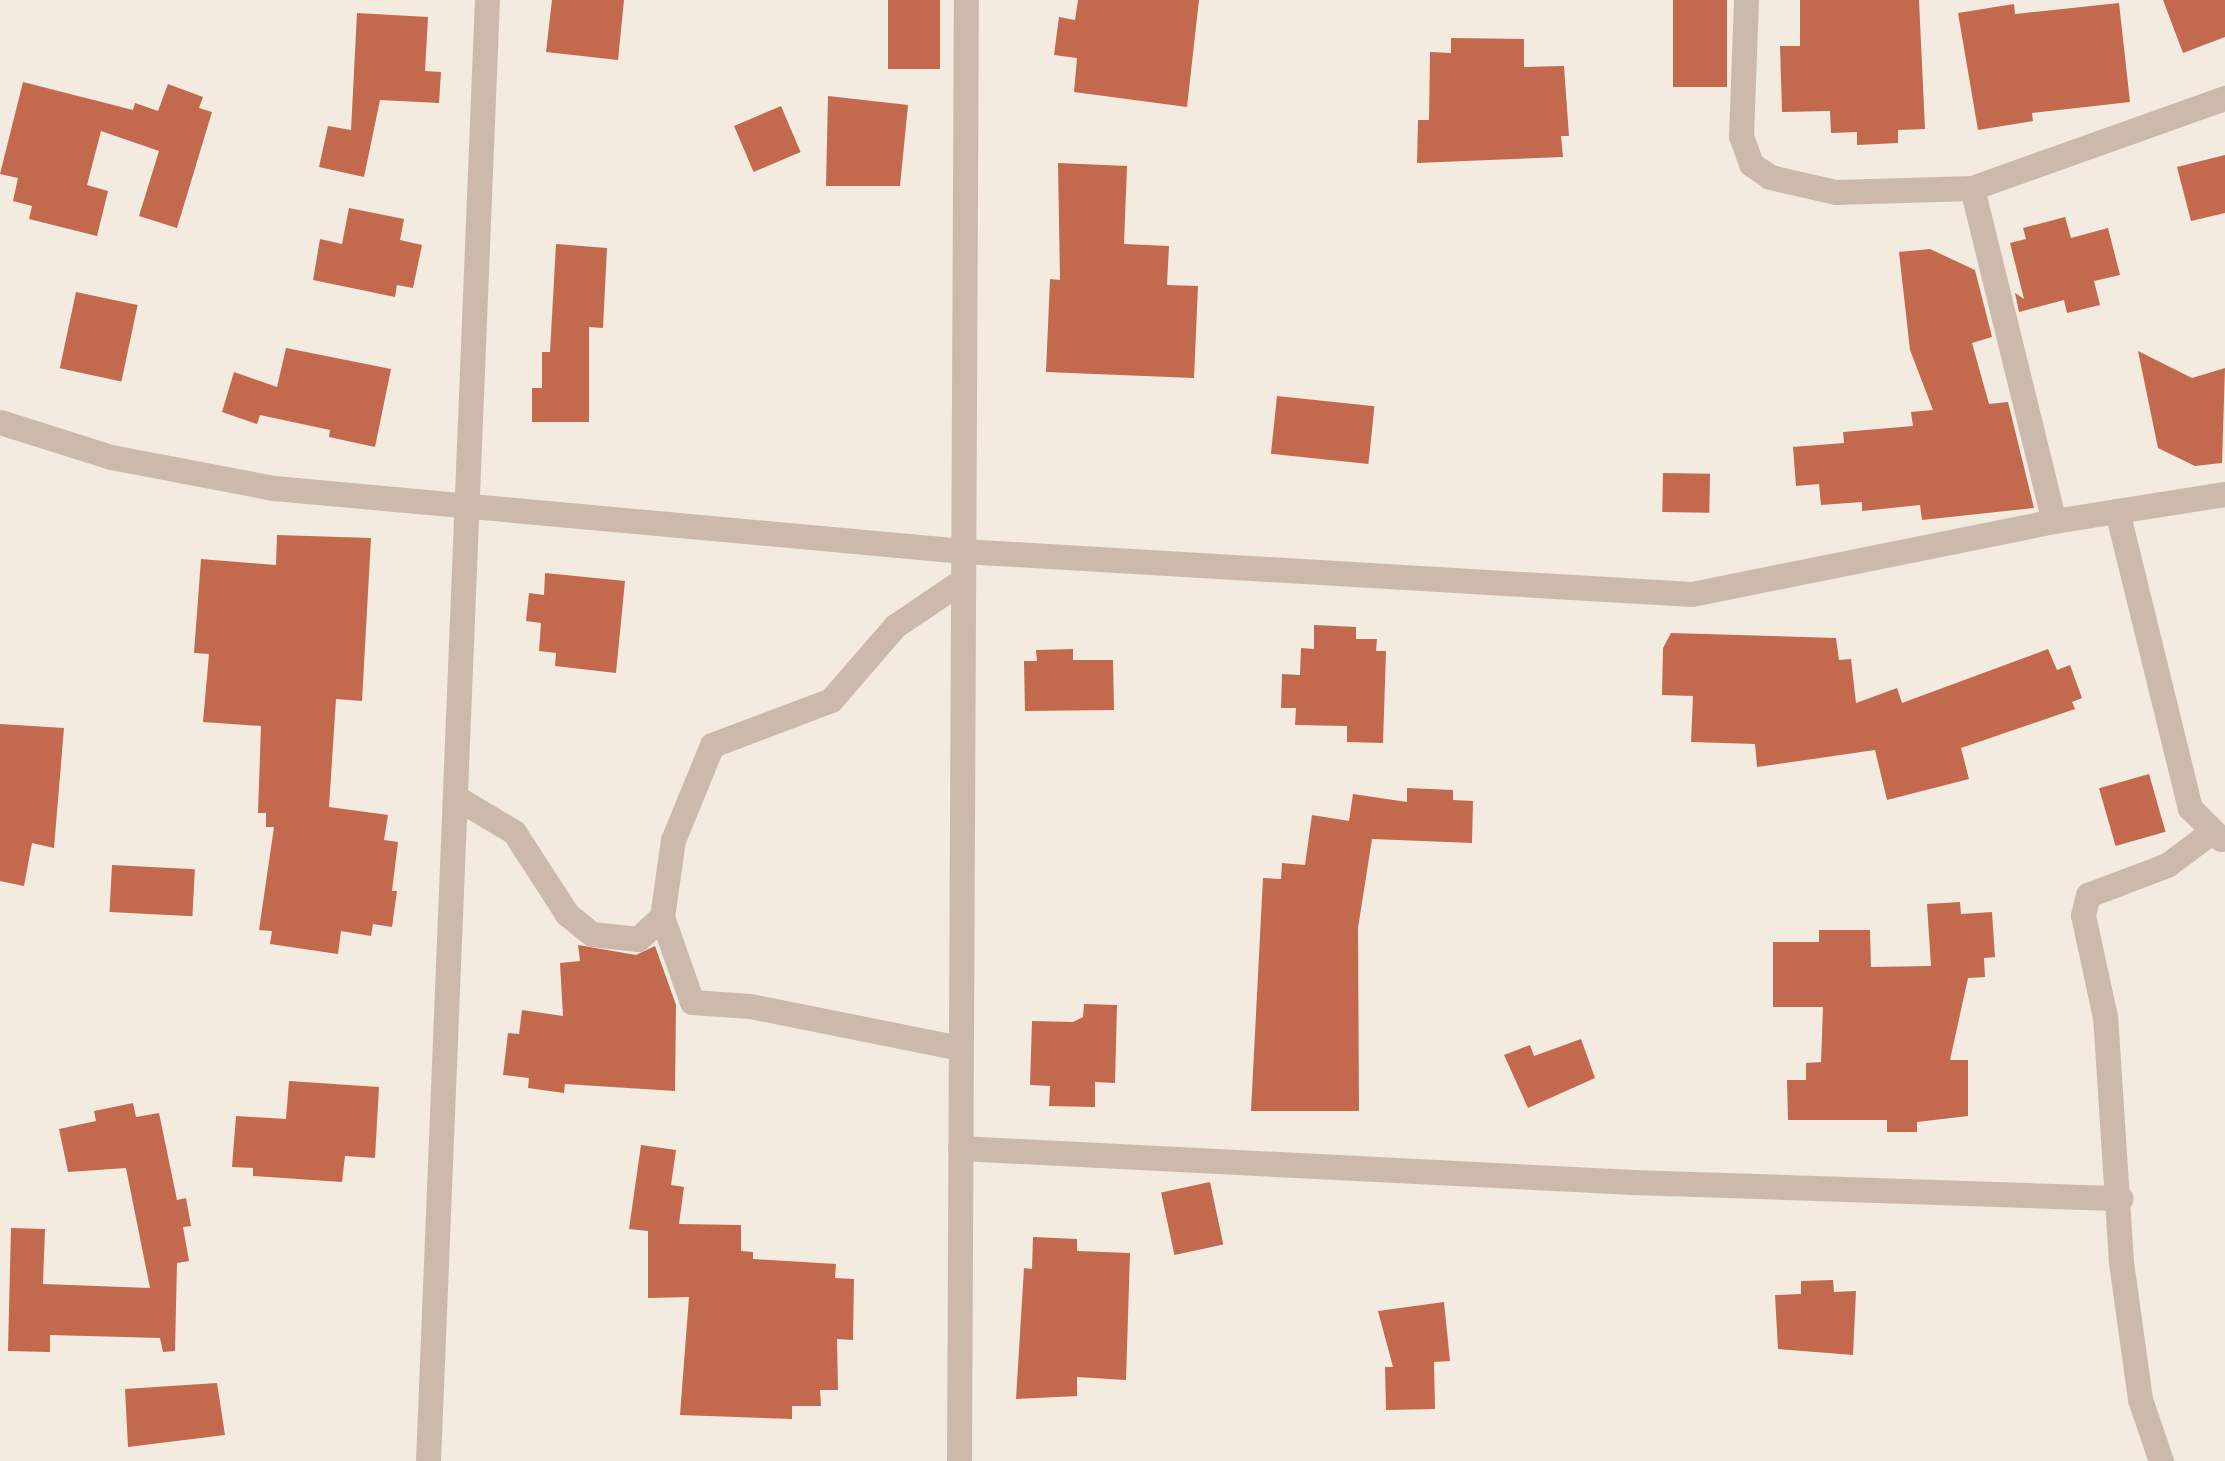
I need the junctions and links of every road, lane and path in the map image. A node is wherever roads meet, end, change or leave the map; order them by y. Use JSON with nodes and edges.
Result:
{"nodes":[{"id":1,"x":487,"y":0,"type":"edge"},
{"id":2,"x":966,"y":0,"type":"edge"},
{"id":3,"x":1746,"y":0,"type":"edge"},
{"id":4,"x":2225,"y":98,"type":"edge"},
{"id":5,"x":1972,"y":188,"type":"junction"},
{"id":6,"x":0,"y":422,"type":"edge"},
{"id":7,"x":2225,"y":494,"type":"edge"},
{"id":8,"x":467,"y":502,"type":"junction"},
{"id":9,"x":2116,"y":511,"type":"junction"},
{"id":10,"x":2054,"y":521,"type":"junction"},
{"id":11,"x":963,"y":551,"type":"junction"},
{"id":12,"x":963,"y":580,"type":"junction"},
{"id":13,"x":457,"y":798,"type":"junction"},
{"id":14,"x":2217,"y":837,"type":"edge"},
{"id":15,"x":662,"y":917,"type":"junction"},
{"id":16,"x":960,"y":1048,"type":"junction"},
{"id":17,"x":960,"y":1148,"type":"junction"},
{"id":18,"x":2121,"y":1198,"type":"junction"},
{"id":19,"x":428,"y":1461,"type":"edge"},
{"id":20,"x":959,"y":1461,"type":"edge"},
{"id":21,"x":2161,"y":1461,"type":"edge"}],
"edges":[{"from":1,"to":8,"type":"street"},
{"from":2,"to":11,"type":"street"},
{"from":3,"to":5,"type":"street"},
{"from":4,"to":5,"type":"street"},
{"from":5,"to":10,"type":"street"},
{"from":6,"to":8,"type":"street"},
{"from":7,"to":9,"type":"street"},
{"from":8,"to":11,"type":"street"},
{"from":8,"to":13,"type":"street"},
{"from":9,"to":10,"type":"street"},
{"from":9,"to":14,"type":"street"},
{"from":10,"to":11,"type":"street"},
{"from":11,"to":12,"type":"street"},
{"from":12,"to":15,"type":"street"},
{"from":12,"to":16,"type":"street"},
{"from":13,"to":15,"type":"street"},
{"from":13,"to":19,"type":"street"},
{"from":14,"to":18,"type":"street"},
{"from":15,"to":16,"type":"street"},
{"from":16,"to":17,"type":"street"},
{"from":17,"to":18,"type":"street"},
{"from":17,"to":20,"type":"street"},
{"from":18,"to":21,"type":"street"}]}
